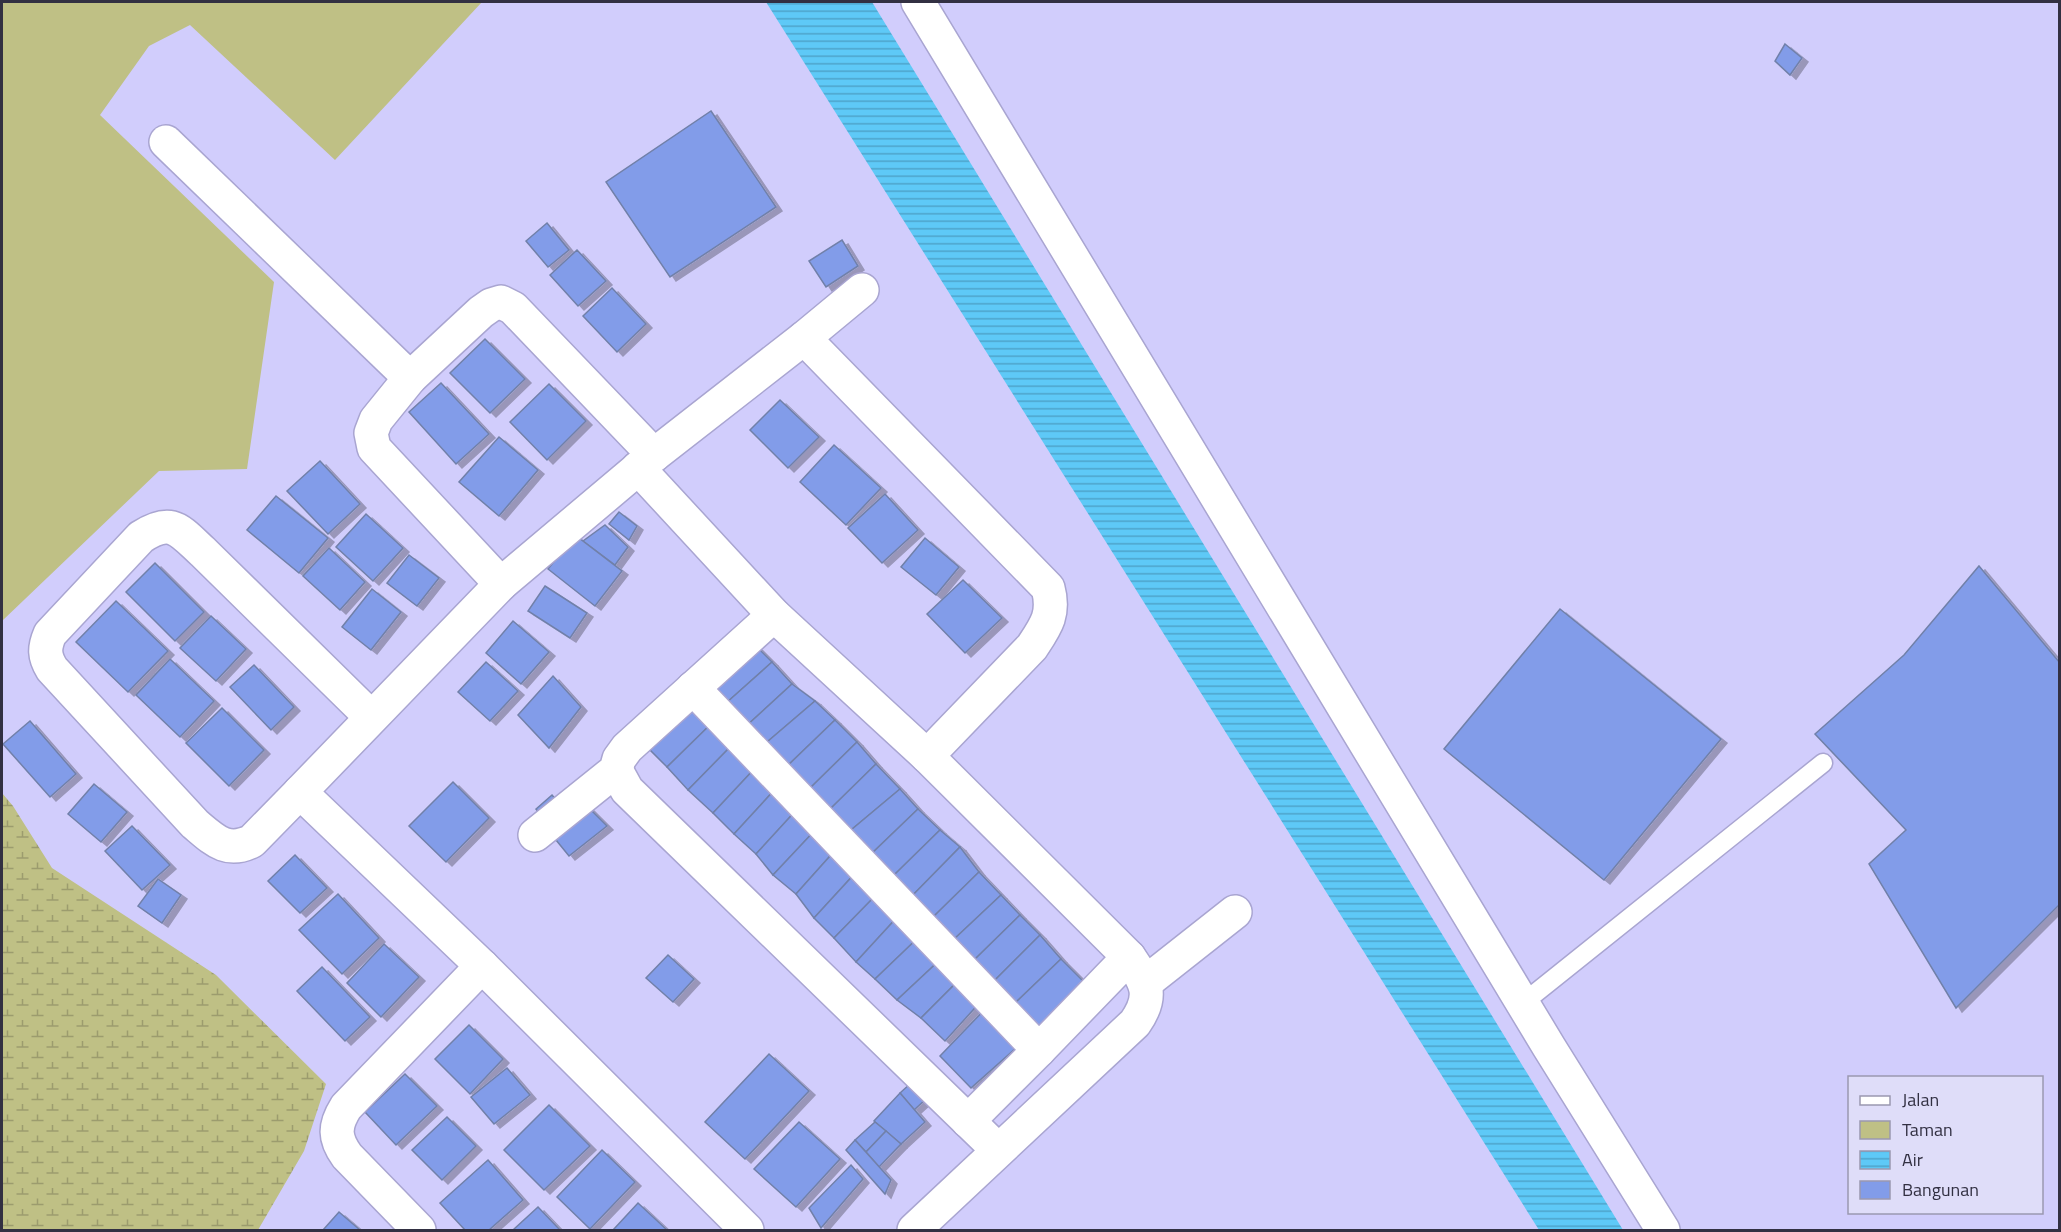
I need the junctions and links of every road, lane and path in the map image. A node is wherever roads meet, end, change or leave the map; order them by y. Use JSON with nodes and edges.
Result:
{"nodes":[{"id":1,"x":918,"y":2,"type":"edge"},
{"id":2,"x":166,"y":142,"type":"dead end"},
{"id":3,"x":862,"y":290,"type":"dead end"},
{"id":4,"x":804,"y":338,"type":"junction"},
{"id":5,"x":411,"y":378,"type":"junction"},
{"id":6,"x":646,"y":461,"type":"junction"},
{"id":7,"x":501,"y":584,"type":"junction"},
{"id":8,"x":774,"y":615,"type":"junction"},
{"id":9,"x":693,"y":688,"type":"junction"},
{"id":10,"x":371,"y":717,"type":"junction"},
{"id":11,"x":927,"y":756,"type":"junction"},
{"id":12,"x":1823,"y":762,"type":"dead end"},
{"id":13,"x":616,"y":770,"type":"junction"},
{"id":14,"x":300,"y":792,"type":"junction"},
{"id":15,"x":535,"y":835,"type":"dead end"},
{"id":16,"x":1235,"y":912,"type":"dead end"},
{"id":17,"x":482,"y":966,"type":"junction"},
{"id":18,"x":1137,"y":970,"type":"junction"},
{"id":19,"x":1523,"y":1003,"type":"junction"},
{"id":20,"x":1039,"y":1050,"type":"junction"},
{"id":21,"x":968,"y":1121,"type":"junction"},
{"id":22,"x":998,"y":1150,"type":"junction"},
{"id":23,"x":419,"y":1230,"type":"edge"},
{"id":24,"x":747,"y":1230,"type":"edge"},
{"id":25,"x":914,"y":1230,"type":"edge"},
{"id":26,"x":1663,"y":1230,"type":"edge"}],
"edges":[{"from":1,"to":19,"type":"street"},
{"from":2,"to":5,"type":"street"},
{"from":3,"to":4,"type":"street"},
{"from":4,"to":6,"type":"street"},
{"from":4,"to":11,"type":"street"},
{"from":5,"to":6,"type":"street"},
{"from":5,"to":7,"type":"street"},
{"from":6,"to":7,"type":"street"},
{"from":6,"to":8,"type":"street"},
{"from":7,"to":10,"type":"street"},
{"from":8,"to":9,"type":"street"},
{"from":8,"to":11,"type":"street"},
{"from":9,"to":13,"type":"street"},
{"from":9,"to":20,"type":"street"},
{"from":10,"to":14,"type":"street"},
{"from":10,"to":14,"type":"street"},
{"from":11,"to":18,"type":"street"},
{"from":12,"to":19,"type":"lane"},
{"from":13,"to":15,"type":"street"},
{"from":13,"to":21,"type":"street"},
{"from":14,"to":17,"type":"street"},
{"from":16,"to":18,"type":"street"},
{"from":17,"to":23,"type":"street"},
{"from":17,"to":24,"type":"street"},
{"from":18,"to":20,"type":"street"},
{"from":18,"to":22,"type":"street"},
{"from":19,"to":26,"type":"street"},
{"from":20,"to":21,"type":"street"},
{"from":21,"to":22,"type":"street"},
{"from":22,"to":25,"type":"street"}]}
